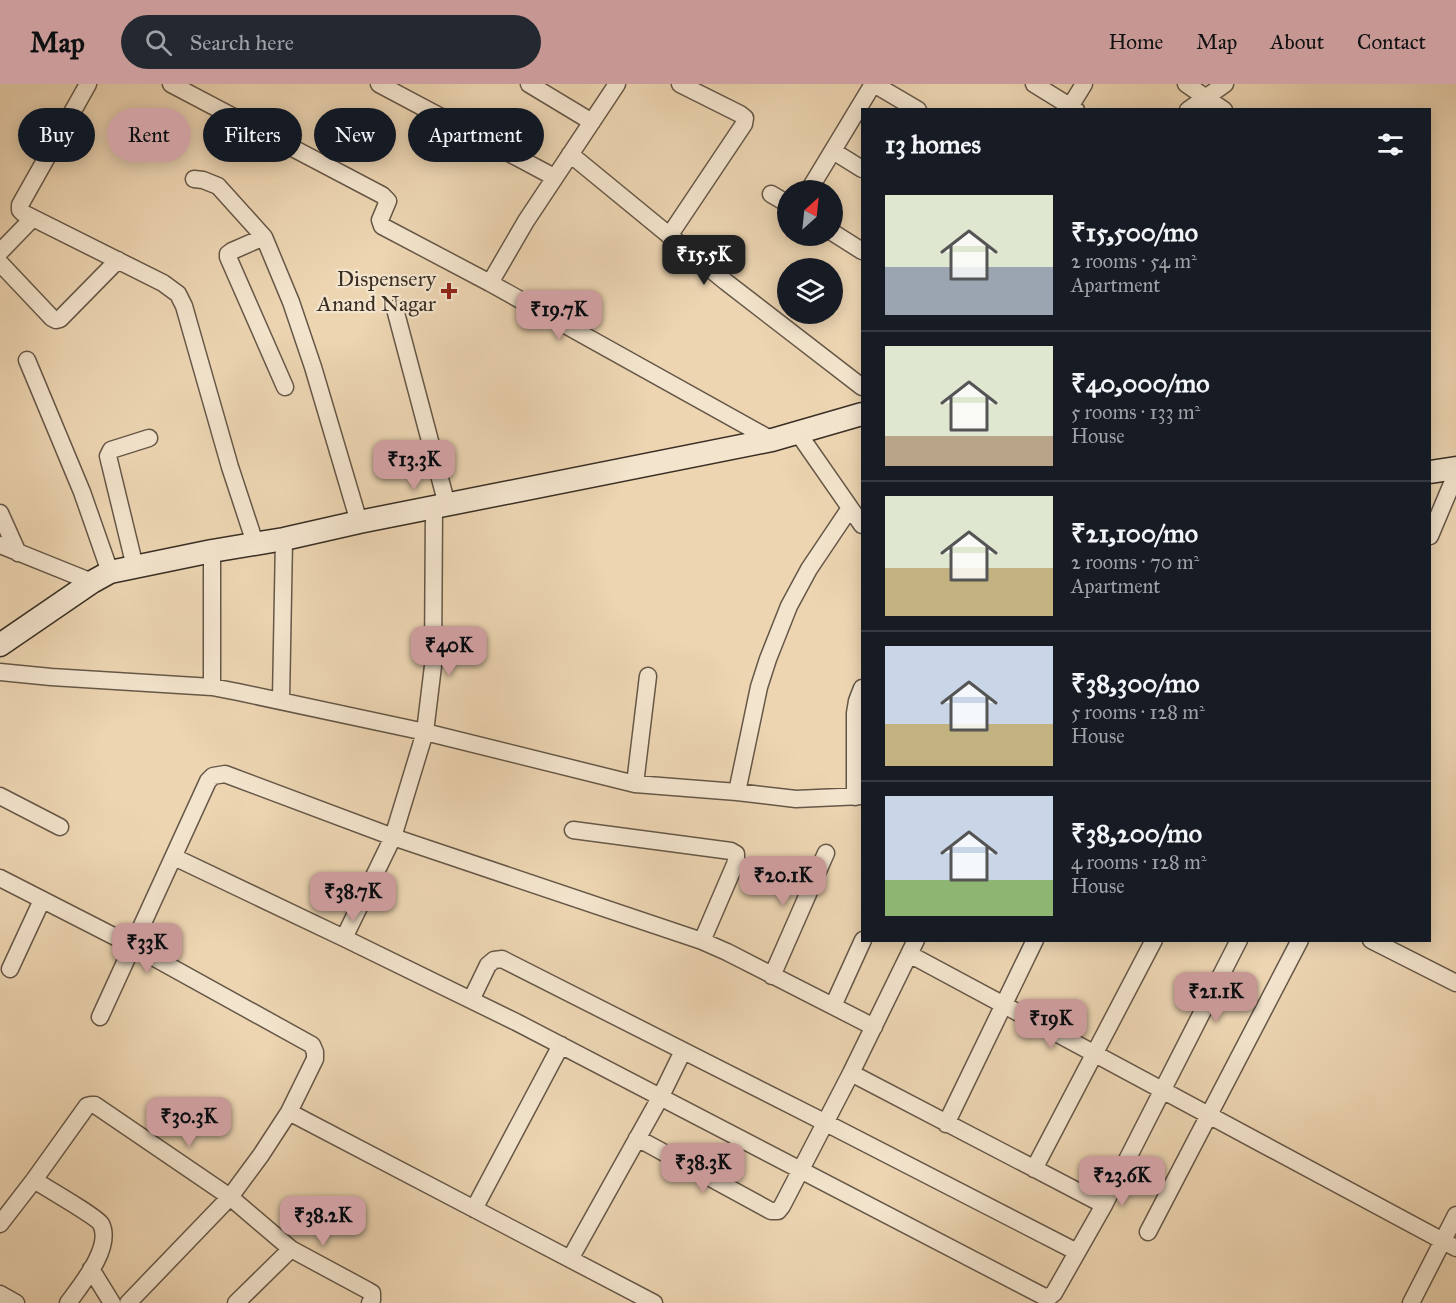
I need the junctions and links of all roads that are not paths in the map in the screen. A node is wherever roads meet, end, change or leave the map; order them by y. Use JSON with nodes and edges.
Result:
{"nodes":[{"id":1,"x":88,"y":84,"type":"edge"},
{"id":2,"x":171,"y":84,"type":"edge"},
{"id":3,"x":379,"y":84,"type":"edge"},
{"id":4,"x":529,"y":84,"type":"edge"},
{"id":5,"x":617,"y":84,"type":"edge"},
{"id":6,"x":680,"y":84,"type":"edge"},
{"id":7,"x":874,"y":84,"type":"edge"},
{"id":8,"x":1034,"y":84,"type":"edge"},
{"id":9,"x":1084,"y":84,"type":"edge"},
{"id":10,"x":1186,"y":84,"type":"edge"},
{"id":11,"x":1225,"y":84,"type":"edge"},
{"id":12,"x":1205,"y":97,"type":"junction"},
{"id":13,"x":915,"y":108,"type":"edge"},
{"id":14,"x":1071,"y":108,"type":"edge"},
{"id":15,"x":1191,"y":108,"type":"edge"},
{"id":16,"x":1221,"y":108,"type":"edge"},
{"id":17,"x":592,"y":122,"type":"junction"},
{"id":18,"x":833,"y":151,"type":"junction"},
{"id":19,"x":570,"y":154,"type":"junction"},
{"id":20,"x":861,"y":168,"type":"edge"},
{"id":21,"x":554,"y":177,"type":"junction"},
{"id":22,"x":195,"y":179,"type":"dead end"},
{"id":23,"x":815,"y":180,"type":"edge"},
{"id":24,"x":771,"y":194,"type":"dead end"},
{"id":25,"x":777,"y":198,"type":"edge"},
{"id":26,"x":33,"y":218,"type":"junction"},
{"id":27,"x":669,"y":236,"type":"junction"},
{"id":28,"x":264,"y":237,"type":"junction"},
{"id":29,"x":843,"y":239,"type":"edge"},
{"id":30,"x":861,"y":250,"type":"edge"},
{"id":31,"x":0,"y":252,"type":"edge"},
{"id":32,"x":118,"y":260,"type":"junction"},
{"id":33,"x":0,"y":263,"type":"edge"},
{"id":34,"x":490,"y":283,"type":"junction"},
{"id":35,"x":395,"y":309,"type":"dead end"},
{"id":36,"x":27,"y":360,"type":"dead end"},
{"id":37,"x":861,"y":386,"type":"edge"},
{"id":38,"x":285,"y":387,"type":"dead end"},
{"id":39,"x":861,"y":414,"type":"edge"},
{"id":40,"x":798,"y":433,"type":"junction"},
{"id":41,"x":149,"y":438,"type":"dead end"},
{"id":42,"x":772,"y":440,"type":"junction"},
{"id":43,"x":1456,"y":468,"type":"edge"},
{"id":44,"x":1431,"y":472,"type":"edge"},
{"id":45,"x":1456,"y":474,"type":"edge"},
{"id":46,"x":441,"y":506,"type":"junction"},
{"id":47,"x":850,"y":508,"type":"junction"},
{"id":48,"x":0,"y":513,"type":"edge"},
{"id":49,"x":359,"y":522,"type":"junction"},
{"id":50,"x":861,"y":524,"type":"edge"},
{"id":51,"x":1431,"y":534,"type":"edge"},
{"id":52,"x":284,"y":539,"type":"junction"},
{"id":53,"x":255,"y":543,"type":"junction"},
{"id":54,"x":0,"y":545,"type":"edge"},
{"id":55,"x":213,"y":551,"type":"junction"},
{"id":56,"x":18,"y":553,"type":"junction"},
{"id":57,"x":135,"y":567,"type":"junction"},
{"id":58,"x":101,"y":577,"type":"junction"},
{"id":59,"x":0,"y":645,"type":"edge"},
{"id":60,"x":0,"y":672,"type":"edge"},
{"id":61,"x":648,"y":676,"type":"dead end"},
{"id":62,"x":212,"y":687,"type":"junction"},
{"id":63,"x":861,"y":692,"type":"edge"},
{"id":64,"x":281,"y":700,"type":"junction"},
{"id":65,"x":424,"y":732,"type":"junction"},
{"id":66,"x":635,"y":784,"type":"junction"},
{"id":67,"x":737,"y":792,"type":"junction"},
{"id":68,"x":0,"y":796,"type":"edge"},
{"id":69,"x":859,"y":796,"type":"edge"},
{"id":70,"x":60,"y":827,"type":"dead end"},
{"id":71,"x":573,"y":830,"type":"dead end"},
{"id":72,"x":393,"y":837,"type":"junction"},
{"id":73,"x":826,"y":853,"type":"dead end"},
{"id":74,"x":174,"y":858,"type":"junction"},
{"id":75,"x":0,"y":878,"type":"edge"},
{"id":76,"x":42,"y":900,"type":"junction"},
{"id":77,"x":344,"y":938,"type":"junction"},
{"id":78,"x":702,"y":941,"type":"junction"},
{"id":79,"x":862,"y":942,"type":"edge"},
{"id":80,"x":1034,"y":942,"type":"edge"},
{"id":81,"x":1153,"y":942,"type":"edge"},
{"id":82,"x":1238,"y":942,"type":"edge"},
{"id":83,"x":1299,"y":942,"type":"edge"},
{"id":84,"x":1375,"y":942,"type":"edge"},
{"id":85,"x":133,"y":946,"type":"junction"},
{"id":86,"x":912,"y":947,"type":"edge"},
{"id":87,"x":10,"y":969,"type":"dead end"},
{"id":88,"x":772,"y":976,"type":"junction"},
{"id":89,"x":1456,"y":984,"type":"edge"},
{"id":90,"x":471,"y":1000,"type":"junction"},
{"id":91,"x":1004,"y":1005,"type":"junction"},
{"id":92,"x":833,"y":1006,"type":"junction"},
{"id":93,"x":100,"y":1017,"type":"dead end"},
{"id":94,"x":874,"y":1027,"type":"junction"},
{"id":95,"x":561,"y":1045,"type":"junction"},
{"id":96,"x":683,"y":1051,"type":"junction"},
{"id":97,"x":1094,"y":1053,"type":"junction"},
{"id":98,"x":851,"y":1073,"type":"junction"},
{"id":99,"x":1162,"y":1090,"type":"junction"},
{"id":100,"x":661,"y":1096,"type":"junction"},
{"id":101,"x":289,"y":1112,"type":"junction"},
{"id":102,"x":1209,"y":1116,"type":"junction"},
{"id":103,"x":826,"y":1123,"type":"junction"},
{"id":104,"x":946,"y":1124,"type":"junction"},
{"id":105,"x":637,"y":1138,"type":"junction"},
{"id":106,"x":1034,"y":1169,"type":"junction"},
{"id":107,"x":801,"y":1170,"type":"junction"},
{"id":108,"x":34,"y":1180,"type":"junction"},
{"id":109,"x":230,"y":1197,"type":"junction"},
{"id":110,"x":1104,"y":1205,"type":"junction"},
{"id":111,"x":474,"y":1209,"type":"junction"},
{"id":112,"x":1456,"y":1215,"type":"edge"},
{"id":113,"x":0,"y":1224,"type":"edge"},
{"id":114,"x":1149,"y":1232,"type":"dead end"},
{"id":115,"x":1449,"y":1245,"type":"edge"},
{"id":116,"x":291,"y":1249,"type":"junction"},
{"id":117,"x":1077,"y":1252,"type":"junction"},
{"id":118,"x":570,"y":1259,"type":"junction"},
{"id":119,"x":91,"y":1269,"type":"junction"},
{"id":120,"x":0,"y":1294,"type":"edge"},
{"id":121,"x":16,"y":1303,"type":"edge"},
{"id":122,"x":68,"y":1303,"type":"edge"},
{"id":123,"x":112,"y":1303,"type":"edge"},
{"id":124,"x":128,"y":1303,"type":"edge"},
{"id":125,"x":236,"y":1303,"type":"edge"},
{"id":126,"x":370,"y":1303,"type":"edge"},
{"id":127,"x":654,"y":1303,"type":"edge"},
{"id":128,"x":1411,"y":1303,"type":"edge"}],
"edges":[{"from":1,"to":26,"type":"street"},
{"from":2,"to":34,"type":"street"},
{"from":3,"to":21,"type":"street"},
{"from":4,"to":17,"type":"street"},
{"from":5,"to":17,"type":"street"},
{"from":6,"to":27,"type":"street"},
{"from":7,"to":13,"type":"street"},
{"from":7,"to":18,"type":"street"},
{"from":8,"to":14,"type":"street"},
{"from":9,"to":14,"type":"street"},
{"from":10,"to":12,"type":"street"},
{"from":11,"to":12,"type":"street"},
{"from":12,"to":15,"type":"street"},
{"from":12,"to":16,"type":"street"},
{"from":17,"to":19,"type":"street"},
{"from":18,"to":20,"type":"street"},
{"from":18,"to":23,"type":"street"},
{"from":19,"to":21,"type":"street"},
{"from":19,"to":27,"type":"street"},
{"from":21,"to":34,"type":"street"},
{"from":22,"to":28,"type":"street"},
{"from":24,"to":25,"type":"street"},
{"from":26,"to":31,"type":"street"},
{"from":26,"to":32,"type":"street"},
{"from":27,"to":37,"type":"street"},
{"from":28,"to":38,"type":"street"},
{"from":28,"to":49,"type":"street"},
{"from":29,"to":30,"type":"street"},
{"from":32,"to":33,"type":"street"},
{"from":32,"to":53,"type":"street"},
{"from":34,"to":42,"type":"street"},
{"from":35,"to":46,"type":"street"},
{"from":36,"to":58,"type":"street"},
{"from":39,"to":40,"type":"street"},
{"from":40,"to":42,"type":"street"},
{"from":40,"to":47,"type":"street"},
{"from":41,"to":57,"type":"street"},
{"from":42,"to":46,"type":"street"},
{"from":43,"to":44,"type":"street"},
{"from":45,"to":51,"type":"street"},
{"from":46,"to":49,"type":"street"},
{"from":46,"to":65,"type":"street"},
{"from":47,"to":50,"type":"street"},
{"from":47,"to":67,"type":"street"},
{"from":48,"to":56,"type":"street"},
{"from":49,"to":52,"type":"street"},
{"from":52,"to":53,"type":"street"},
{"from":52,"to":64,"type":"street"},
{"from":53,"to":55,"type":"street"},
{"from":54,"to":56,"type":"street"},
{"from":55,"to":57,"type":"street"},
{"from":55,"to":62,"type":"street"},
{"from":56,"to":58,"type":"street"},
{"from":57,"to":58,"type":"street"},
{"from":58,"to":59,"type":"street"},
{"from":60,"to":62,"type":"street"},
{"from":61,"to":66,"type":"street"},
{"from":62,"to":64,"type":"street"},
{"from":63,"to":69,"type":"street"},
{"from":64,"to":65,"type":"street"},
{"from":65,"to":66,"type":"street"},
{"from":65,"to":72,"type":"street"},
{"from":66,"to":67,"type":"street"},
{"from":67,"to":69,"type":"street"},
{"from":68,"to":70,"type":"street"},
{"from":71,"to":78,"type":"street"},
{"from":72,"to":74,"type":"street"},
{"from":72,"to":77,"type":"street"},
{"from":72,"to":78,"type":"street"},
{"from":73,"to":88,"type":"street"},
{"from":74,"to":77,"type":"street"},
{"from":74,"to":85,"type":"street"},
{"from":75,"to":76,"type":"street"},
{"from":76,"to":85,"type":"street"},
{"from":76,"to":87,"type":"street"},
{"from":77,"to":90,"type":"street"},
{"from":78,"to":88,"type":"street"},
{"from":79,"to":92,"type":"street"},
{"from":80,"to":91,"type":"street"},
{"from":81,"to":97,"type":"street"},
{"from":82,"to":99,"type":"street"},
{"from":83,"to":102,"type":"street"},
{"from":84,"to":89,"type":"street"},
{"from":85,"to":93,"type":"street"},
{"from":85,"to":101,"type":"street"},
{"from":86,"to":91,"type":"street"},
{"from":86,"to":94,"type":"street"},
{"from":88,"to":92,"type":"street"},
{"from":90,"to":95,"type":"street"},
{"from":90,"to":96,"type":"street"},
{"from":91,"to":97,"type":"street"},
{"from":91,"to":104,"type":"street"},
{"from":92,"to":94,"type":"street"},
{"from":94,"to":98,"type":"street"},
{"from":95,"to":100,"type":"street"},
{"from":95,"to":111,"type":"street"},
{"from":96,"to":100,"type":"street"},
{"from":96,"to":103,"type":"street"},
{"from":97,"to":99,"type":"street"},
{"from":97,"to":106,"type":"street"},
{"from":98,"to":103,"type":"street"},
{"from":98,"to":104,"type":"street"},
{"from":99,"to":102,"type":"street"},
{"from":99,"to":110,"type":"street"},
{"from":100,"to":105,"type":"street"},
{"from":100,"to":107,"type":"street"},
{"from":101,"to":109,"type":"street"},
{"from":101,"to":111,"type":"street"},
{"from":102,"to":114,"type":"street"},
{"from":102,"to":115,"type":"street"},
{"from":103,"to":107,"type":"street"},
{"from":103,"to":117,"type":"street"},
{"from":104,"to":106,"type":"street"},
{"from":105,"to":107,"type":"street"},
{"from":105,"to":118,"type":"street"},
{"from":106,"to":110,"type":"street"},
{"from":107,"to":117,"type":"street"},
{"from":108,"to":109,"type":"street"},
{"from":108,"to":113,"type":"street"},
{"from":108,"to":119,"type":"street"},
{"from":109,"to":116,"type":"street"},
{"from":109,"to":124,"type":"street"},
{"from":110,"to":117,"type":"street"},
{"from":111,"to":118,"type":"street"},
{"from":112,"to":115,"type":"street"},
{"from":115,"to":128,"type":"street"},
{"from":116,"to":125,"type":"street"},
{"from":116,"to":126,"type":"street"},
{"from":118,"to":127,"type":"street"},
{"from":119,"to":122,"type":"street"},
{"from":119,"to":123,"type":"street"},
{"from":120,"to":121,"type":"street"}]}
